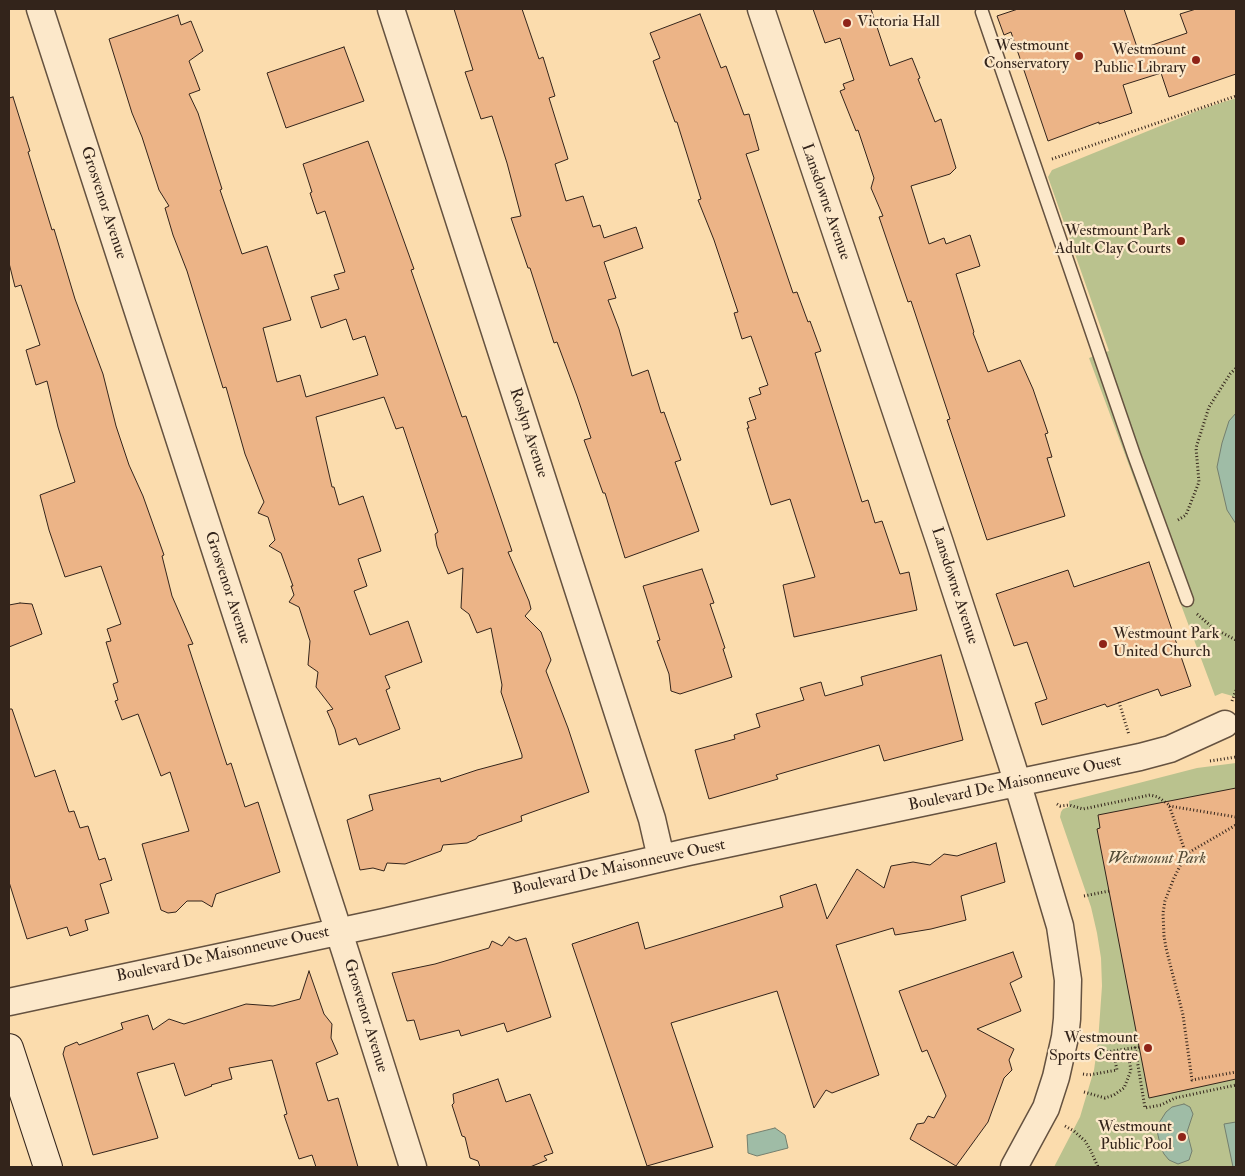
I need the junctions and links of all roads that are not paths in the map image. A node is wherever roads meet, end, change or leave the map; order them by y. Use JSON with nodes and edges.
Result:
{"nodes":[{"id":1,"x":40,"y":9,"type":"edge"},
{"id":2,"x":391,"y":9,"type":"edge"},
{"id":3,"x":761,"y":9,"type":"edge"},
{"id":4,"x":982,"y":12,"type":"dead end"},
{"id":5,"x":1187,"y":600,"type":"road end"},
{"id":6,"x":1225,"y":724,"type":"dead end"},
{"id":7,"x":1017,"y":782,"type":"junction"},
{"id":8,"x":661,"y":858,"type":"junction"},
{"id":9,"x":338,"y":931,"type":"junction"},
{"id":10,"x":9,"y":1002,"type":"edge"},
{"id":11,"x":9,"y":1048,"type":"edge"},
{"id":12,"x":48,"y":1167,"type":"edge"},
{"id":13,"x":413,"y":1167,"type":"edge"},
{"id":14,"x":1014,"y":1167,"type":"edge"}],
"edges":[{"from":1,"to":9,"type":"street","name":"Grosvenor Avenue"},
{"from":2,"to":8,"type":"street","name":"Roslyn Avenue"},
{"from":3,"to":7,"type":"street","name":"Lansdowne Avenue"},
{"from":4,"to":5,"type":"lane"},
{"from":6,"to":7,"type":"street","name":"Boulevard De Maisonneuve Ouest"},
{"from":7,"to":8,"type":"street","name":"Boulevard De Maisonneuve Ouest"},
{"from":7,"to":14,"type":"street","name":"Lansdowne Avenue"},
{"from":8,"to":9,"type":"street","name":"Boulevard De Maisonneuve Ouest"},
{"from":9,"to":10,"type":"street","name":"Boulevard De Maisonneuve Ouest"},
{"from":9,"to":13,"type":"street","name":"Grosvenor Avenue"},
{"from":11,"to":12,"type":"street"}]}
